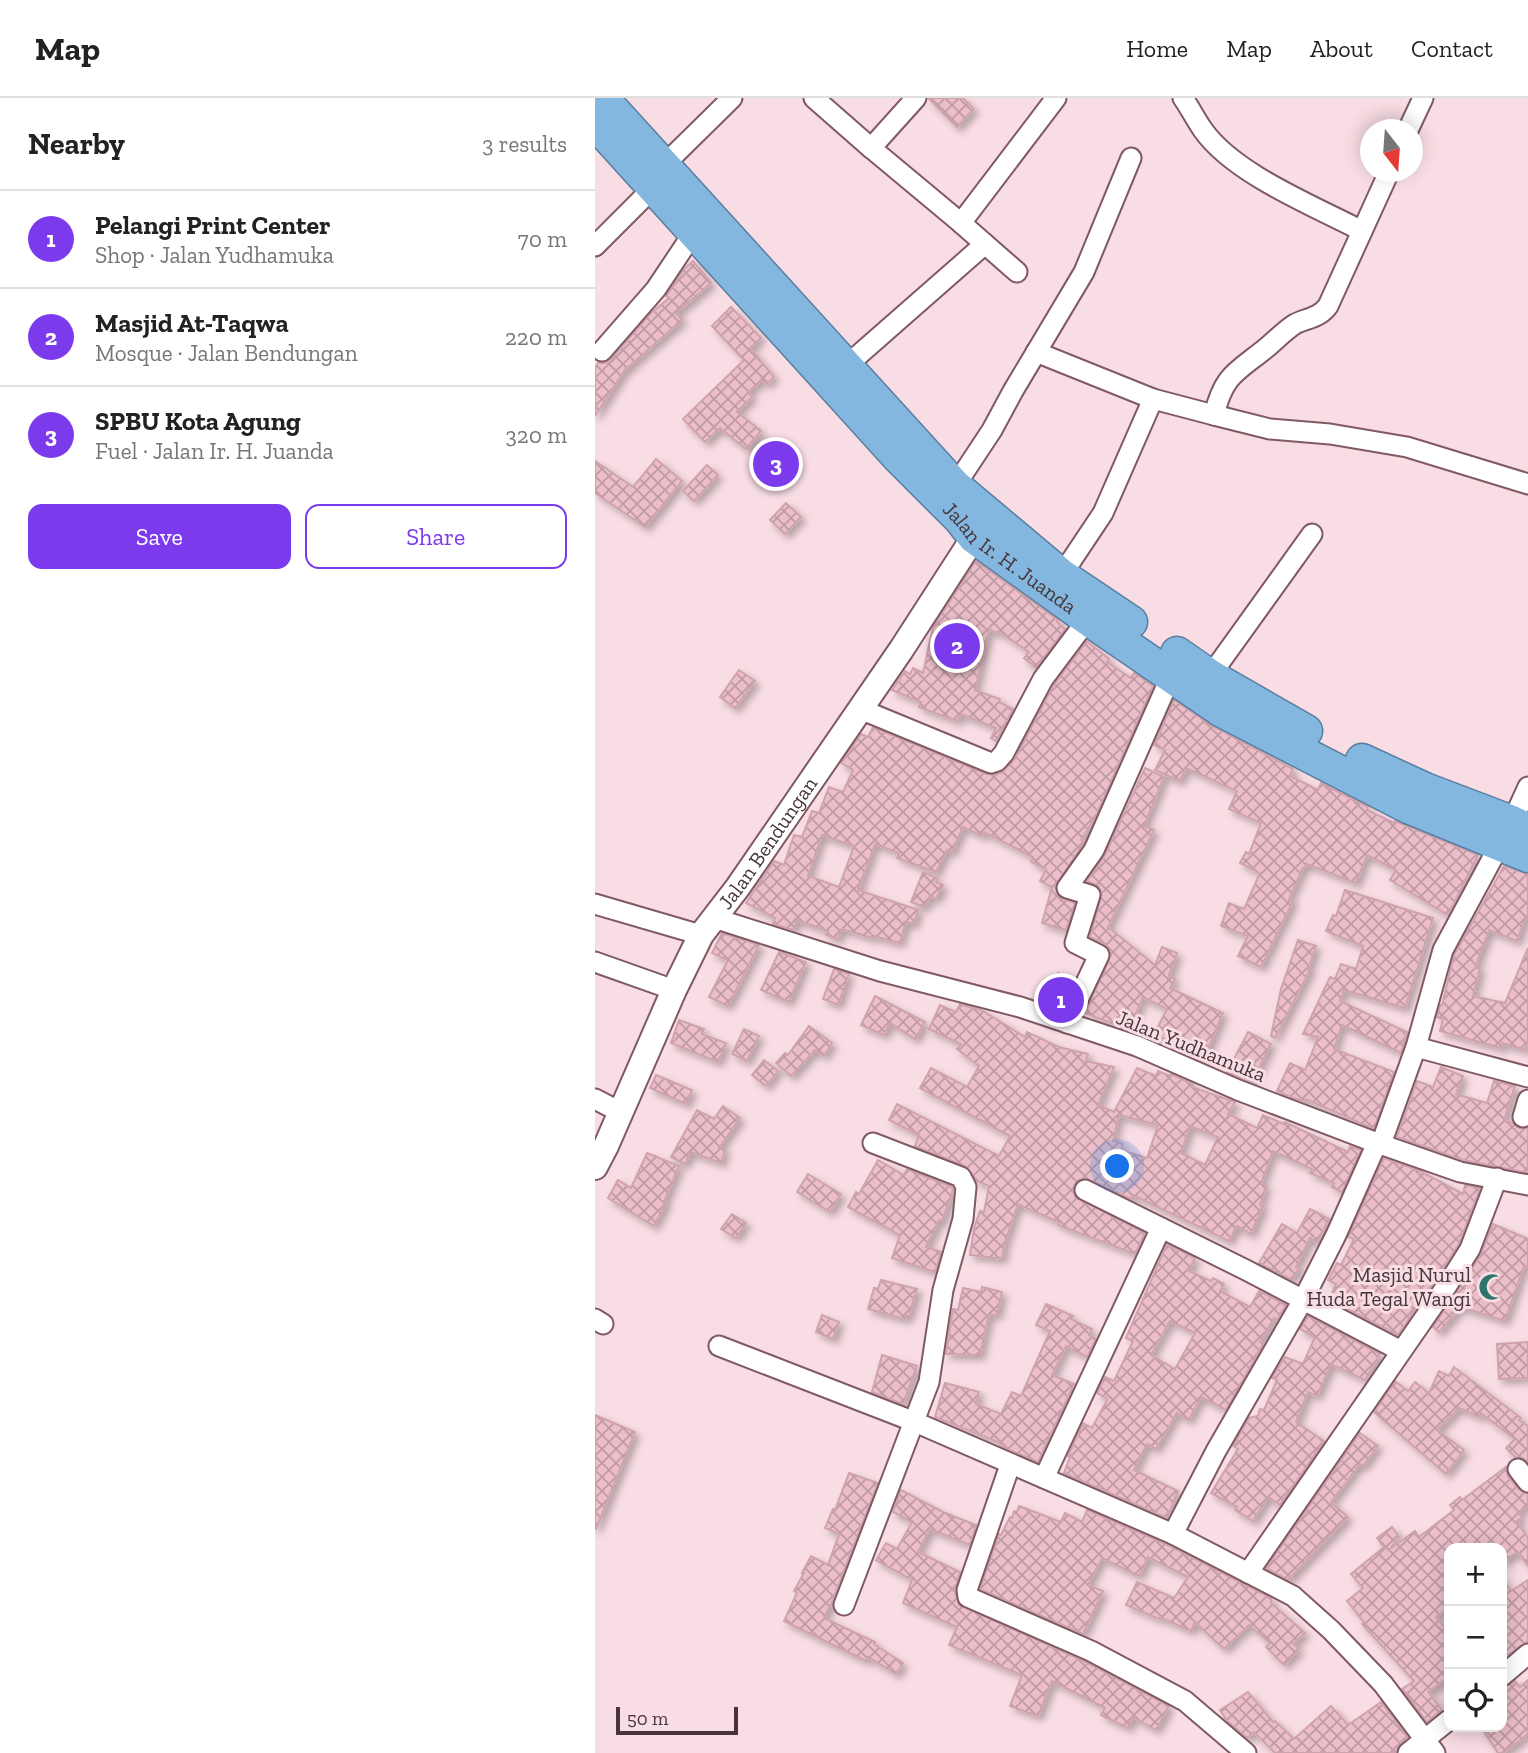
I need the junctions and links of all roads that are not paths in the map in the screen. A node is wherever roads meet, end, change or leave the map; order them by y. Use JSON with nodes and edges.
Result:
{"nodes":[{"id":1,"x":602,"y":98,"type":"edge"},
{"id":2,"x":732,"y":98,"type":"edge"},
{"id":3,"x":814,"y":98,"type":"edge"},
{"id":4,"x":916,"y":98,"type":"edge"},
{"id":5,"x":1056,"y":98,"type":"edge"},
{"id":6,"x":1184,"y":98,"type":"edge"},
{"id":7,"x":1423,"y":98,"type":"edge"},
{"id":8,"x":1413,"y":119,"type":"edge"},
{"id":9,"x":600,"y":138,"type":"edge"},
{"id":10,"x":871,"y":148,"type":"junction"},
{"id":11,"x":1131,"y":158,"type":"dead end"},
{"id":12,"x":659,"y":176,"type":"junction"},
{"id":13,"x":1384,"y":182,"type":"edge"},
{"id":14,"x":961,"y":223,"type":"junction"},
{"id":15,"x":1362,"y":231,"type":"junction"},
{"id":16,"x":694,"y":232,"type":"junction"},
{"id":17,"x":985,"y":244,"type":"junction"},
{"id":18,"x":595,"y":246,"type":"edge"},
{"id":19,"x":1017,"y":272,"type":"dead end"},
{"id":20,"x":602,"y":351,"type":"dead end"},
{"id":21,"x":1037,"y":352,"type":"junction"},
{"id":22,"x":838,"y":373,"type":"junction"},
{"id":23,"x":1153,"y":399,"type":"junction"},
{"id":24,"x":1214,"y":415,"type":"junction"},
{"id":25,"x":1528,"y":484,"type":"edge"},
{"id":26,"x":955,"y":486,"type":"junction"},
{"id":27,"x":1312,"y":534,"type":"dead end"},
{"id":28,"x":974,"y":537,"type":"junction"},
{"id":29,"x":1056,"y":584,"type":"junction"},
{"id":30,"x":1088,"y":619,"type":"junction"},
{"id":31,"x":1171,"y":676,"type":"junction"},
{"id":32,"x":1210,"y":676,"type":"junction"},
{"id":33,"x":860,"y":709,"type":"junction"},
{"id":34,"x":1528,"y":787,"type":"edge"},
{"id":35,"x":1513,"y":832,"type":"edge"},
{"id":36,"x":1528,"y":856,"type":"edge"},
{"id":37,"x":595,"y":904,"type":"edge"},
{"id":38,"x":708,"y":926,"type":"junction"},
{"id":39,"x":595,"y":962,"type":"edge"},
{"id":40,"x":674,"y":990,"type":"junction"},
{"id":41,"x":1067,"y":1023,"type":"junction"},
{"id":42,"x":1416,"y":1047,"type":"junction"},
{"id":43,"x":1528,"y":1077,"type":"edge"},
{"id":44,"x":595,"y":1099,"type":"edge"},
{"id":45,"x":620,"y":1112,"type":"junction"},
{"id":46,"x":873,"y":1143,"type":"dead end"},
{"id":47,"x":1379,"y":1144,"type":"junction"},
{"id":48,"x":595,"y":1167,"type":"edge"},
{"id":49,"x":1497,"y":1178,"type":"junction"},
{"id":50,"x":1528,"y":1185,"type":"edge"},
{"id":51,"x":1085,"y":1190,"type":"dead end"},
{"id":52,"x":1161,"y":1228,"type":"junction"},
{"id":53,"x":1303,"y":1300,"type":"junction"},
{"id":54,"x":719,"y":1346,"type":"dead end"},
{"id":55,"x":1401,"y":1351,"type":"junction"},
{"id":56,"x":915,"y":1422,"type":"junction"},
{"id":57,"x":1010,"y":1465,"type":"junction"},
{"id":58,"x":1044,"y":1478,"type":"junction"},
{"id":59,"x":1173,"y":1534,"type":"junction"},
{"id":60,"x":1248,"y":1573,"type":"junction"},
{"id":61,"x":844,"y":1605,"type":"dead end"},
{"id":62,"x":1528,"y":1654,"type":"edge"},
{"id":63,"x":1507,"y":1672,"type":"edge"},
{"id":64,"x":1444,"y":1727,"type":"edge"},
{"id":65,"x":1430,"y":1746,"type":"edge"},
{"id":66,"x":1246,"y":1753,"type":"edge"},
{"id":67,"x":1409,"y":1753,"type":"edge"}],
"edges":[{"from":1,"to":12,"type":"highway","name":"Jalan Ir. H. Juanda"},
{"from":2,"to":12,"type":"street"},
{"from":3,"to":10,"type":"street"},
{"from":4,"to":10,"type":"street"},
{"from":5,"to":14,"type":"street"},
{"from":6,"to":15,"type":"street"},
{"from":7,"to":8,"type":"street"},
{"from":9,"to":12,"type":"highway","name":"Jalan Ir. H. Juanda"},
{"from":10,"to":14,"type":"street"},
{"from":11,"to":21,"type":"street"},
{"from":12,"to":16,"type":"highway","name":"Jalan Ir. H. Juanda"},
{"from":12,"to":18,"type":"street"},
{"from":12,"to":22,"type":"highway","name":"Jalan Ir. H. Juanda"},
{"from":13,"to":15,"type":"street"},
{"from":14,"to":17,"type":"street"},
{"from":15,"to":24,"type":"street"},
{"from":16,"to":20,"type":"street"},
{"from":16,"to":22,"type":"highway","name":"Jalan Ir. H. Juanda"},
{"from":17,"to":19,"type":"street"},
{"from":17,"to":22,"type":"street"},
{"from":21,"to":23,"type":"street"},
{"from":21,"to":26,"type":"street"},
{"from":22,"to":26,"type":"highway","name":"Jalan Ir. H. Juanda"},
{"from":22,"to":28,"type":"highway","name":"Jalan Ir. H. Juanda"},
{"from":23,"to":24,"type":"street"},
{"from":23,"to":29,"type":"street"},
{"from":24,"to":25,"type":"street"},
{"from":26,"to":29,"type":"highway","name":"Jalan Ir. H. Juanda"},
{"from":27,"to":32,"type":"street"},
{"from":28,"to":29,"type":"highway","name":"Jalan Ir. H. Juanda"},
{"from":28,"to":33,"type":"street","name":"Jalan Bendungan"},
{"from":29,"to":30,"type":"highway","name":"Jalan Ir. H. Juanda"},
{"from":29,"to":32,"type":"highway","name":"Jalan Ir. H. Juanda"},
{"from":30,"to":31,"type":"highway","name":"Jalan Ir. H. Juanda"},
{"from":30,"to":33,"type":"street"},
{"from":31,"to":35,"type":"highway","name":"Jalan Ir. H. Juanda"},
{"from":31,"to":41,"type":"street"},
{"from":32,"to":35,"type":"highway","name":"Jalan Ir. H. Juanda"},
{"from":33,"to":38,"type":"street","name":"Jalan Bendungan"},
{"from":34,"to":35,"type":"street"},
{"from":35,"to":36,"type":"highway","name":"Jalan Ir. H. Juanda"},
{"from":35,"to":42,"type":"street"},
{"from":37,"to":38,"type":"street","name":"Jalan Yudhamuka"},
{"from":38,"to":40,"type":"street","name":"Jalan Bendungan"},
{"from":38,"to":41,"type":"street","name":"Jalan Yudhamuka"},
{"from":39,"to":40,"type":"street"},
{"from":40,"to":45,"type":"street","name":"Jalan Bendungan"},
{"from":41,"to":47,"type":"street","name":"Jalan Yudhamuka"},
{"from":42,"to":43,"type":"street"},
{"from":42,"to":47,"type":"street"},
{"from":44,"to":45,"type":"street"},
{"from":45,"to":48,"type":"street","name":"Jalan Bendungan"},
{"from":46,"to":56,"type":"street"},
{"from":47,"to":49,"type":"street","name":"Jalan Yudhamuka"},
{"from":47,"to":53,"type":"street"},
{"from":49,"to":50,"type":"street","name":"Jalan Yudhamuka"},
{"from":49,"to":55,"type":"street"},
{"from":51,"to":52,"type":"street"},
{"from":52,"to":53,"type":"street"},
{"from":52,"to":58,"type":"street"},
{"from":53,"to":55,"type":"street"},
{"from":53,"to":59,"type":"street"},
{"from":54,"to":56,"type":"street"},
{"from":55,"to":60,"type":"street"},
{"from":56,"to":57,"type":"street"},
{"from":56,"to":61,"type":"street"},
{"from":57,"to":58,"type":"street"},
{"from":57,"to":66,"type":"street"},
{"from":58,"to":59,"type":"street"},
{"from":59,"to":60,"type":"street"},
{"from":60,"to":65,"type":"street"},
{"from":62,"to":63,"type":"street"},
{"from":64,"to":65,"type":"street"},
{"from":65,"to":67,"type":"street"}]}
